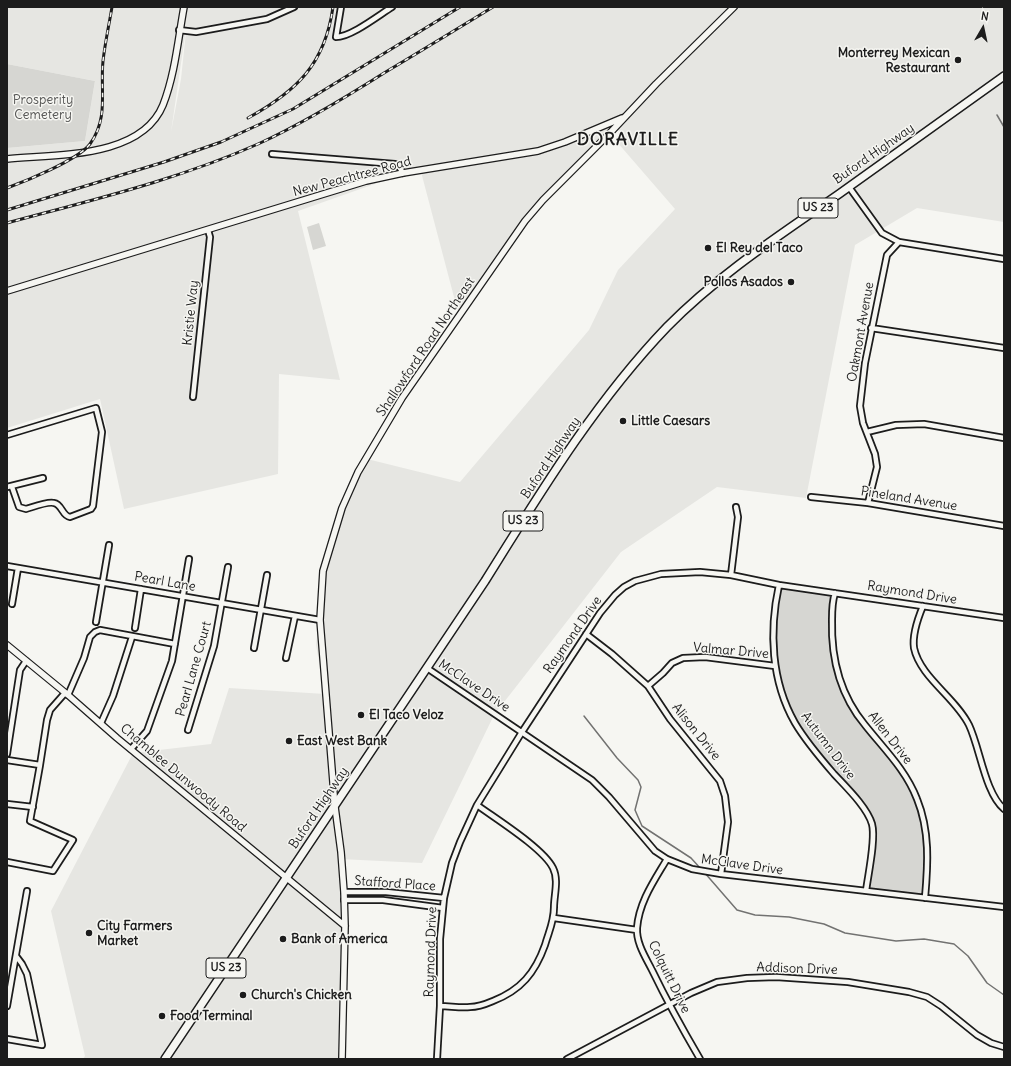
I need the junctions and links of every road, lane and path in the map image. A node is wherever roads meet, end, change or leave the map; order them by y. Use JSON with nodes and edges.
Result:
{"nodes":[{"id":1,"x":184,"y":7,"type":"edge"},
{"id":2,"x":294,"y":7,"type":"edge"},
{"id":3,"x":341,"y":7,"type":"edge"},
{"id":4,"x":392,"y":7,"type":"edge"},
{"id":5,"x":734,"y":7,"type":"edge"},
{"id":6,"x":179,"y":30,"type":"junction"},
{"id":7,"x":1004,"y":76,"type":"edge"},
{"id":8,"x":624,"y":118,"type":"junction"},
{"id":9,"x":272,"y":154,"type":"dead end"},
{"id":10,"x":7,"y":159,"type":"edge"},
{"id":11,"x":403,"y":173,"type":"junction"},
{"id":12,"x":849,"y":186,"type":"junction"},
{"id":13,"x":208,"y":230,"type":"junction"},
{"id":14,"x":899,"y":242,"type":"junction"},
{"id":15,"x":1004,"y":259,"type":"edge"},
{"id":16,"x":7,"y":291,"type":"edge"},
{"id":17,"x":871,"y":328,"type":"junction"},
{"id":18,"x":1004,"y":348,"type":"edge"},
{"id":19,"x":193,"y":397,"type":"dead end"},
{"id":20,"x":867,"y":432,"type":"junction"},
{"id":21,"x":7,"y":434,"type":"edge"},
{"id":22,"x":1004,"y":438,"type":"edge"},
{"id":23,"x":43,"y":478,"type":"dead end"},
{"id":24,"x":9,"y":487,"type":"edge"},
{"id":25,"x":811,"y":497,"type":"dead end"},
{"id":26,"x":868,"y":503,"type":"junction"},
{"id":27,"x":736,"y":507,"type":"dead end"},
{"id":28,"x":1004,"y":526,"type":"edge"},
{"id":29,"x":109,"y":545,"type":"dead end"},
{"id":30,"x":189,"y":559,"type":"dead end"},
{"id":31,"x":7,"y":566,"type":"edge"},
{"id":32,"x":228,"y":567,"type":"dead end"},
{"id":33,"x":18,"y":568,"type":"junction"},
{"id":34,"x":267,"y":575,"type":"dead end"},
{"id":35,"x":731,"y":575,"type":"junction"},
{"id":36,"x":102,"y":583,"type":"junction"},
{"id":37,"x":779,"y":585,"type":"junction"},
{"id":38,"x":142,"y":589,"type":"junction"},
{"id":39,"x":835,"y":593,"type":"junction"},
{"id":40,"x":183,"y":596,"type":"junction"},
{"id":41,"x":222,"y":603,"type":"junction"},
{"id":42,"x":12,"y":604,"type":"dead end"},
{"id":43,"x":923,"y":606,"type":"junction"},
{"id":44,"x":261,"y":610,"type":"junction"},
{"id":45,"x":295,"y":616,"type":"junction"},
{"id":46,"x":1004,"y":618,"type":"edge"},
{"id":47,"x":320,"y":620,"type":"junction"},
{"id":48,"x":96,"y":622,"type":"dead end"},
{"id":49,"x":135,"y":628,"type":"dead end"},
{"id":50,"x":586,"y":634,"type":"junction"},
{"id":51,"x":132,"y":637,"type":"junction"},
{"id":52,"x":175,"y":644,"type":"junction"},
{"id":53,"x":7,"y":645,"type":"edge"},
{"id":54,"x":254,"y":648,"type":"dead end"},
{"id":55,"x":286,"y":658,"type":"dead end"},
{"id":56,"x":26,"y":660,"type":"junction"},
{"id":57,"x":775,"y":666,"type":"junction"},
{"id":58,"x":427,"y":668,"type":"junction"},
{"id":59,"x":648,"y":686,"type":"junction"},
{"id":60,"x":67,"y":694,"type":"junction"},
{"id":61,"x":101,"y":723,"type":"junction"},
{"id":62,"x":188,"y":730,"type":"dead end"},
{"id":63,"x":522,"y":732,"type":"junction"},
{"id":64,"x":131,"y":750,"type":"junction"},
{"id":65,"x":7,"y":754,"type":"edge"},
{"id":66,"x":7,"y":760,"type":"edge"},
{"id":67,"x":40,"y":765,"type":"junction"},
{"id":68,"x":7,"y":804,"type":"edge"},
{"id":69,"x":477,"y":805,"type":"junction"},
{"id":70,"x":33,"y":807,"type":"junction"},
{"id":71,"x":334,"y":807,"type":"junction"},
{"id":72,"x":1004,"y":809,"type":"edge"},
{"id":73,"x":667,"y":859,"type":"junction"},
{"id":74,"x":7,"y":862,"type":"edge"},
{"id":75,"x":721,"y":874,"type":"junction"},
{"id":76,"x":287,"y":878,"type":"junction"},
{"id":77,"x":866,"y":891,"type":"junction"},
{"id":78,"x":26,"y":892,"type":"dead end"},
{"id":79,"x":344,"y":892,"type":"junction"},
{"id":80,"x":444,"y":898,"type":"junction"},
{"id":81,"x":925,"y":898,"type":"junction"},
{"id":82,"x":344,"y":900,"type":"junction"},
{"id":83,"x":1004,"y":907,"type":"edge"},
{"id":84,"x":443,"y":908,"type":"junction"},
{"id":85,"x":554,"y":918,"type":"junction"},
{"id":86,"x":345,"y":926,"type":"junction"},
{"id":87,"x":637,"y":930,"type":"junction"},
{"id":88,"x":16,"y":956,"type":"junction"},
{"id":89,"x":669,"y":1004,"type":"junction"},
{"id":90,"x":7,"y":1006,"type":"edge"},
{"id":91,"x":440,"y":1006,"type":"junction"},
{"id":92,"x":7,"y":1039,"type":"edge"},
{"id":93,"x":1004,"y":1047,"type":"edge"},
{"id":94,"x":165,"y":1059,"type":"edge"},
{"id":95,"x":342,"y":1059,"type":"edge"},
{"id":96,"x":436,"y":1059,"type":"edge"},
{"id":97,"x":567,"y":1059,"type":"edge"},
{"id":98,"x":700,"y":1059,"type":"edge"}],
"edges":[{"from":1,"to":6,"type":"street"},
{"from":2,"to":6,"type":"street"},
{"from":3,"to":4,"type":"street"},
{"from":5,"to":8,"type":"street","name":"New Peachtree Road"},
{"from":6,"to":10,"type":"street"},
{"from":7,"to":12,"type":"main road","name":"Buford Highway","number":"US 23"},
{"from":8,"to":11,"type":"street","name":"New Peachtree Road"},
{"from":8,"to":47,"type":"street","name":"Shallowford Road Northeast"},
{"from":9,"to":11,"type":"street"},
{"from":11,"to":13,"type":"street","name":"New Peachtree Road"},
{"from":12,"to":14,"type":"street"},
{"from":12,"to":58,"type":"main road","name":"Buford Highway","number":"US 23"},
{"from":13,"to":16,"type":"street","name":"New Peachtree Road"},
{"from":13,"to":19,"type":"street","name":"Kristie Way"},
{"from":14,"to":15,"type":"street"},
{"from":14,"to":17,"type":"street","name":"Oakmont Avenue"},
{"from":17,"to":18,"type":"street"},
{"from":17,"to":20,"type":"street","name":"Oakmont Avenue"},
{"from":20,"to":22,"type":"street"},
{"from":20,"to":26,"type":"street","name":"Oakmont Avenue"},
{"from":21,"to":24,"type":"street"},
{"from":23,"to":24,"type":"street"},
{"from":25,"to":26,"type":"street","name":"Pineland Avenue"},
{"from":26,"to":28,"type":"street","name":"Pineland Avenue"},
{"from":27,"to":35,"type":"street"},
{"from":29,"to":36,"type":"street"},
{"from":30,"to":40,"type":"street"},
{"from":31,"to":33,"type":"street","name":"Pearl Lane"},
{"from":32,"to":41,"type":"street","name":"Pearl Lane Court"},
{"from":33,"to":36,"type":"street","name":"Pearl Lane"},
{"from":33,"to":42,"type":"street"},
{"from":34,"to":44,"type":"street"},
{"from":35,"to":37,"type":"street","name":"Raymond Drive"},
{"from":35,"to":50,"type":"street","name":"Raymond Drive"},
{"from":36,"to":38,"type":"street","name":"Pearl Lane"},
{"from":36,"to":48,"type":"street"},
{"from":37,"to":39,"type":"street","name":"Raymond Drive"},
{"from":37,"to":57,"type":"street","name":"Autumn Drive"},
{"from":38,"to":40,"type":"street","name":"Pearl Lane"},
{"from":38,"to":49,"type":"street"},
{"from":39,"to":43,"type":"street","name":"Raymond Drive"},
{"from":39,"to":81,"type":"street","name":"Allen Drive"},
{"from":40,"to":41,"type":"street","name":"Pearl Lane"},
{"from":40,"to":52,"type":"street"},
{"from":41,"to":44,"type":"street","name":"Pearl Lane"},
{"from":41,"to":62,"type":"street","name":"Pearl Lane Court"},
{"from":43,"to":46,"type":"street","name":"Raymond Drive"},
{"from":43,"to":72,"type":"street"},
{"from":44,"to":45,"type":"street","name":"Pearl Lane"},
{"from":44,"to":54,"type":"street"},
{"from":45,"to":47,"type":"street","name":"Pearl Lane"},
{"from":45,"to":55,"type":"street"},
{"from":47,"to":71,"type":"street","name":"Shallowford Road Northeast"},
{"from":50,"to":59,"type":"street","name":"Alison Drive"},
{"from":50,"to":63,"type":"street","name":"Raymond Drive"},
{"from":51,"to":52,"type":"street"},
{"from":51,"to":60,"type":"street"},
{"from":51,"to":61,"type":"street"},
{"from":52,"to":64,"type":"street"},
{"from":53,"to":56,"type":"street","name":"Chamblee Dunwoody Road"},
{"from":56,"to":60,"type":"street","name":"Chamblee Dunwoody Road"},
{"from":56,"to":65,"type":"street"},
{"from":57,"to":59,"type":"street","name":"Valmar Drive"},
{"from":57,"to":77,"type":"street","name":"Autumn Drive"},
{"from":58,"to":63,"type":"street","name":"McClave Drive"},
{"from":58,"to":71,"type":"main road","name":"Buford Highway","number":"US 23"},
{"from":59,"to":75,"type":"street","name":"Alison Drive"},
{"from":60,"to":61,"type":"street","name":"Chamblee Dunwoody Road"},
{"from":60,"to":67,"type":"street"},
{"from":61,"to":64,"type":"street","name":"Chamblee Dunwoody Road"},
{"from":63,"to":69,"type":"street","name":"Raymond Drive"},
{"from":63,"to":73,"type":"street","name":"McClave Drive"},
{"from":64,"to":76,"type":"street","name":"Chamblee Dunwoody Road"},
{"from":66,"to":67,"type":"street"},
{"from":67,"to":70,"type":"street"},
{"from":68,"to":70,"type":"street"},
{"from":69,"to":80,"type":"street","name":"Raymond Drive"},
{"from":69,"to":85,"type":"street"},
{"from":70,"to":74,"type":"street"},
{"from":71,"to":76,"type":"main road","name":"Buford Highway","number":"US 23"},
{"from":71,"to":79,"type":"street","name":"Shallowford Road Northeast"},
{"from":73,"to":75,"type":"street","name":"McClave Drive"},
{"from":73,"to":87,"type":"street","name":"Colquitt Drive"},
{"from":75,"to":77,"type":"street","name":"McClave Drive"},
{"from":76,"to":86,"type":"street","name":"Chamblee Dunwoody Road"},
{"from":76,"to":94,"type":"main road","name":"Buford Highway","number":"US 23"},
{"from":77,"to":81,"type":"street","name":"McClave Drive"},
{"from":78,"to":88,"type":"street"},
{"from":79,"to":80,"type":"street","name":"Stafford Place"},
{"from":79,"to":82,"type":"street","name":"Shallowford Road Northeast"},
{"from":80,"to":84,"type":"street","name":"Raymond Drive"},
{"from":81,"to":83,"type":"street","name":"McClave Drive"},
{"from":82,"to":84,"type":"street","name":"Stafford Place"},
{"from":82,"to":86,"type":"street","name":"Shallowford Road Northeast"},
{"from":84,"to":91,"type":"street","name":"Raymond Drive"},
{"from":85,"to":87,"type":"street"},
{"from":85,"to":91,"type":"street"},
{"from":86,"to":95,"type":"street","name":"Shallowford Road Northeast"},
{"from":87,"to":89,"type":"street","name":"Colquitt Drive"},
{"from":88,"to":90,"type":"street"},
{"from":88,"to":92,"type":"street"},
{"from":89,"to":93,"type":"street","name":"Addison Drive"},
{"from":89,"to":97,"type":"street","name":"Addison Drive"},
{"from":89,"to":98,"type":"street","name":"Colquitt Drive"},
{"from":91,"to":96,"type":"street","name":"Raymond Drive"}]}
